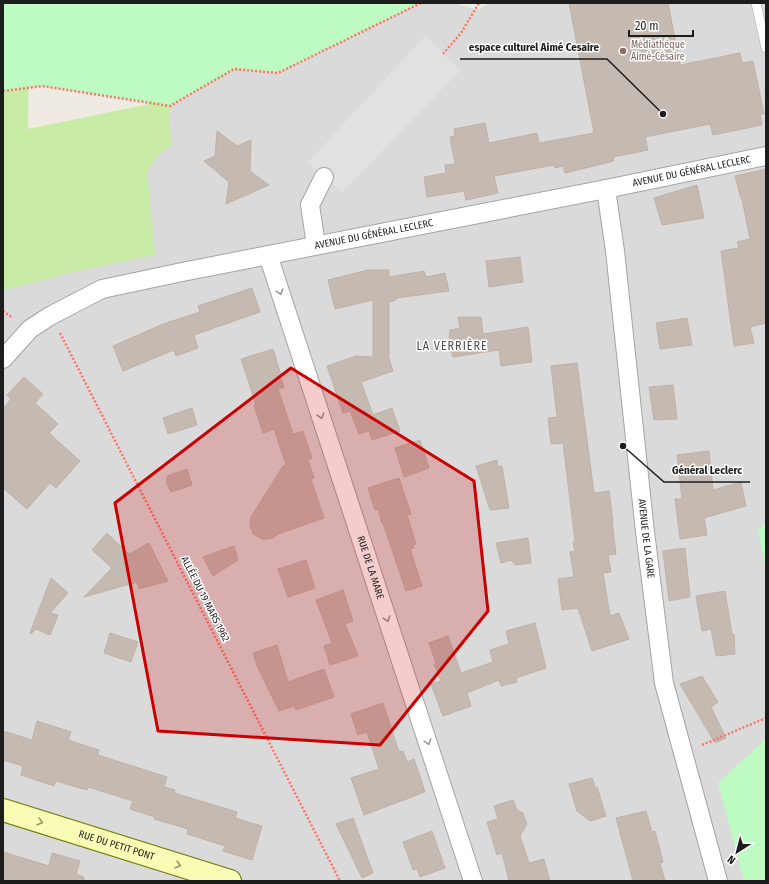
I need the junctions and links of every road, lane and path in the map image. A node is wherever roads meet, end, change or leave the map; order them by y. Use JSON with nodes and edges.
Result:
{"nodes":[{"id":1,"x":421,"y":3,"type":"edge"},
{"id":2,"x":478,"y":3,"type":"edge"},
{"id":3,"x":756,"y":3,"type":"edge"},
{"id":4,"x":766,"y":48,"type":"edge"},
{"id":5,"x":443,"y":54,"type":"dead end"},
{"id":6,"x":3,"y":91,"type":"edge"},
{"id":7,"x":766,"y":156,"type":"edge"},
{"id":8,"x":324,"y":177,"type":"dead end"},
{"id":9,"x":606,"y":189,"type":"junction"},
{"id":10,"x":316,"y":245,"type":"junction"},
{"id":11,"x":268,"y":255,"type":"junction"},
{"id":12,"x":3,"y":311,"type":"edge"},
{"id":13,"x":18,"y":322,"type":"dead end"},
{"id":14,"x":59,"y":332,"type":"dead end"},
{"id":15,"x":3,"y":359,"type":"edge"},
{"id":16,"x":766,"y":718,"type":"edge"},
{"id":17,"x":683,"y":753,"type":"junction"},
{"id":18,"x":3,"y":810,"type":"edge"},
{"id":19,"x":230,"y":881,"type":"edge"},
{"id":20,"x":340,"y":881,"type":"edge"},
{"id":21,"x":473,"y":881,"type":"edge"},
{"id":22,"x":718,"y":881,"type":"edge"}],
"edges":[{"from":1,"to":6,"type":"path"},
{"from":2,"to":5,"type":"path"},
{"from":3,"to":4,"type":"lane"},
{"from":7,"to":9,"type":"street","name":"AVENUE DU GÉNÉRAL LECLERC"},
{"from":8,"to":10,"type":"street"},
{"from":9,"to":10,"type":"street","name":"AVENUE DU GÉNÉRAL LECLERC"},
{"from":9,"to":17,"type":"street","name":"AVENUE DE LA GARE"},
{"from":10,"to":11,"type":"street","name":"AVENUE DU GÉNÉRAL LECLERC"},
{"from":11,"to":15,"type":"street","name":"AVENUE DU GÉNÉRAL LECLERC"},
{"from":11,"to":21,"type":"street","name":"RUE DE LA MARE","one_way":true},
{"from":12,"to":13,"type":"path"},
{"from":14,"to":20,"type":"path","name":"ALLÉE DU 19 MARS 1962"},
{"from":16,"to":17,"type":"path"},
{"from":17,"to":22,"type":"street","name":"AVENUE DE LA GARE"},
{"from":18,"to":19,"type":"street","name":"RUE DU PETIT PONT","one_way":true}]}
